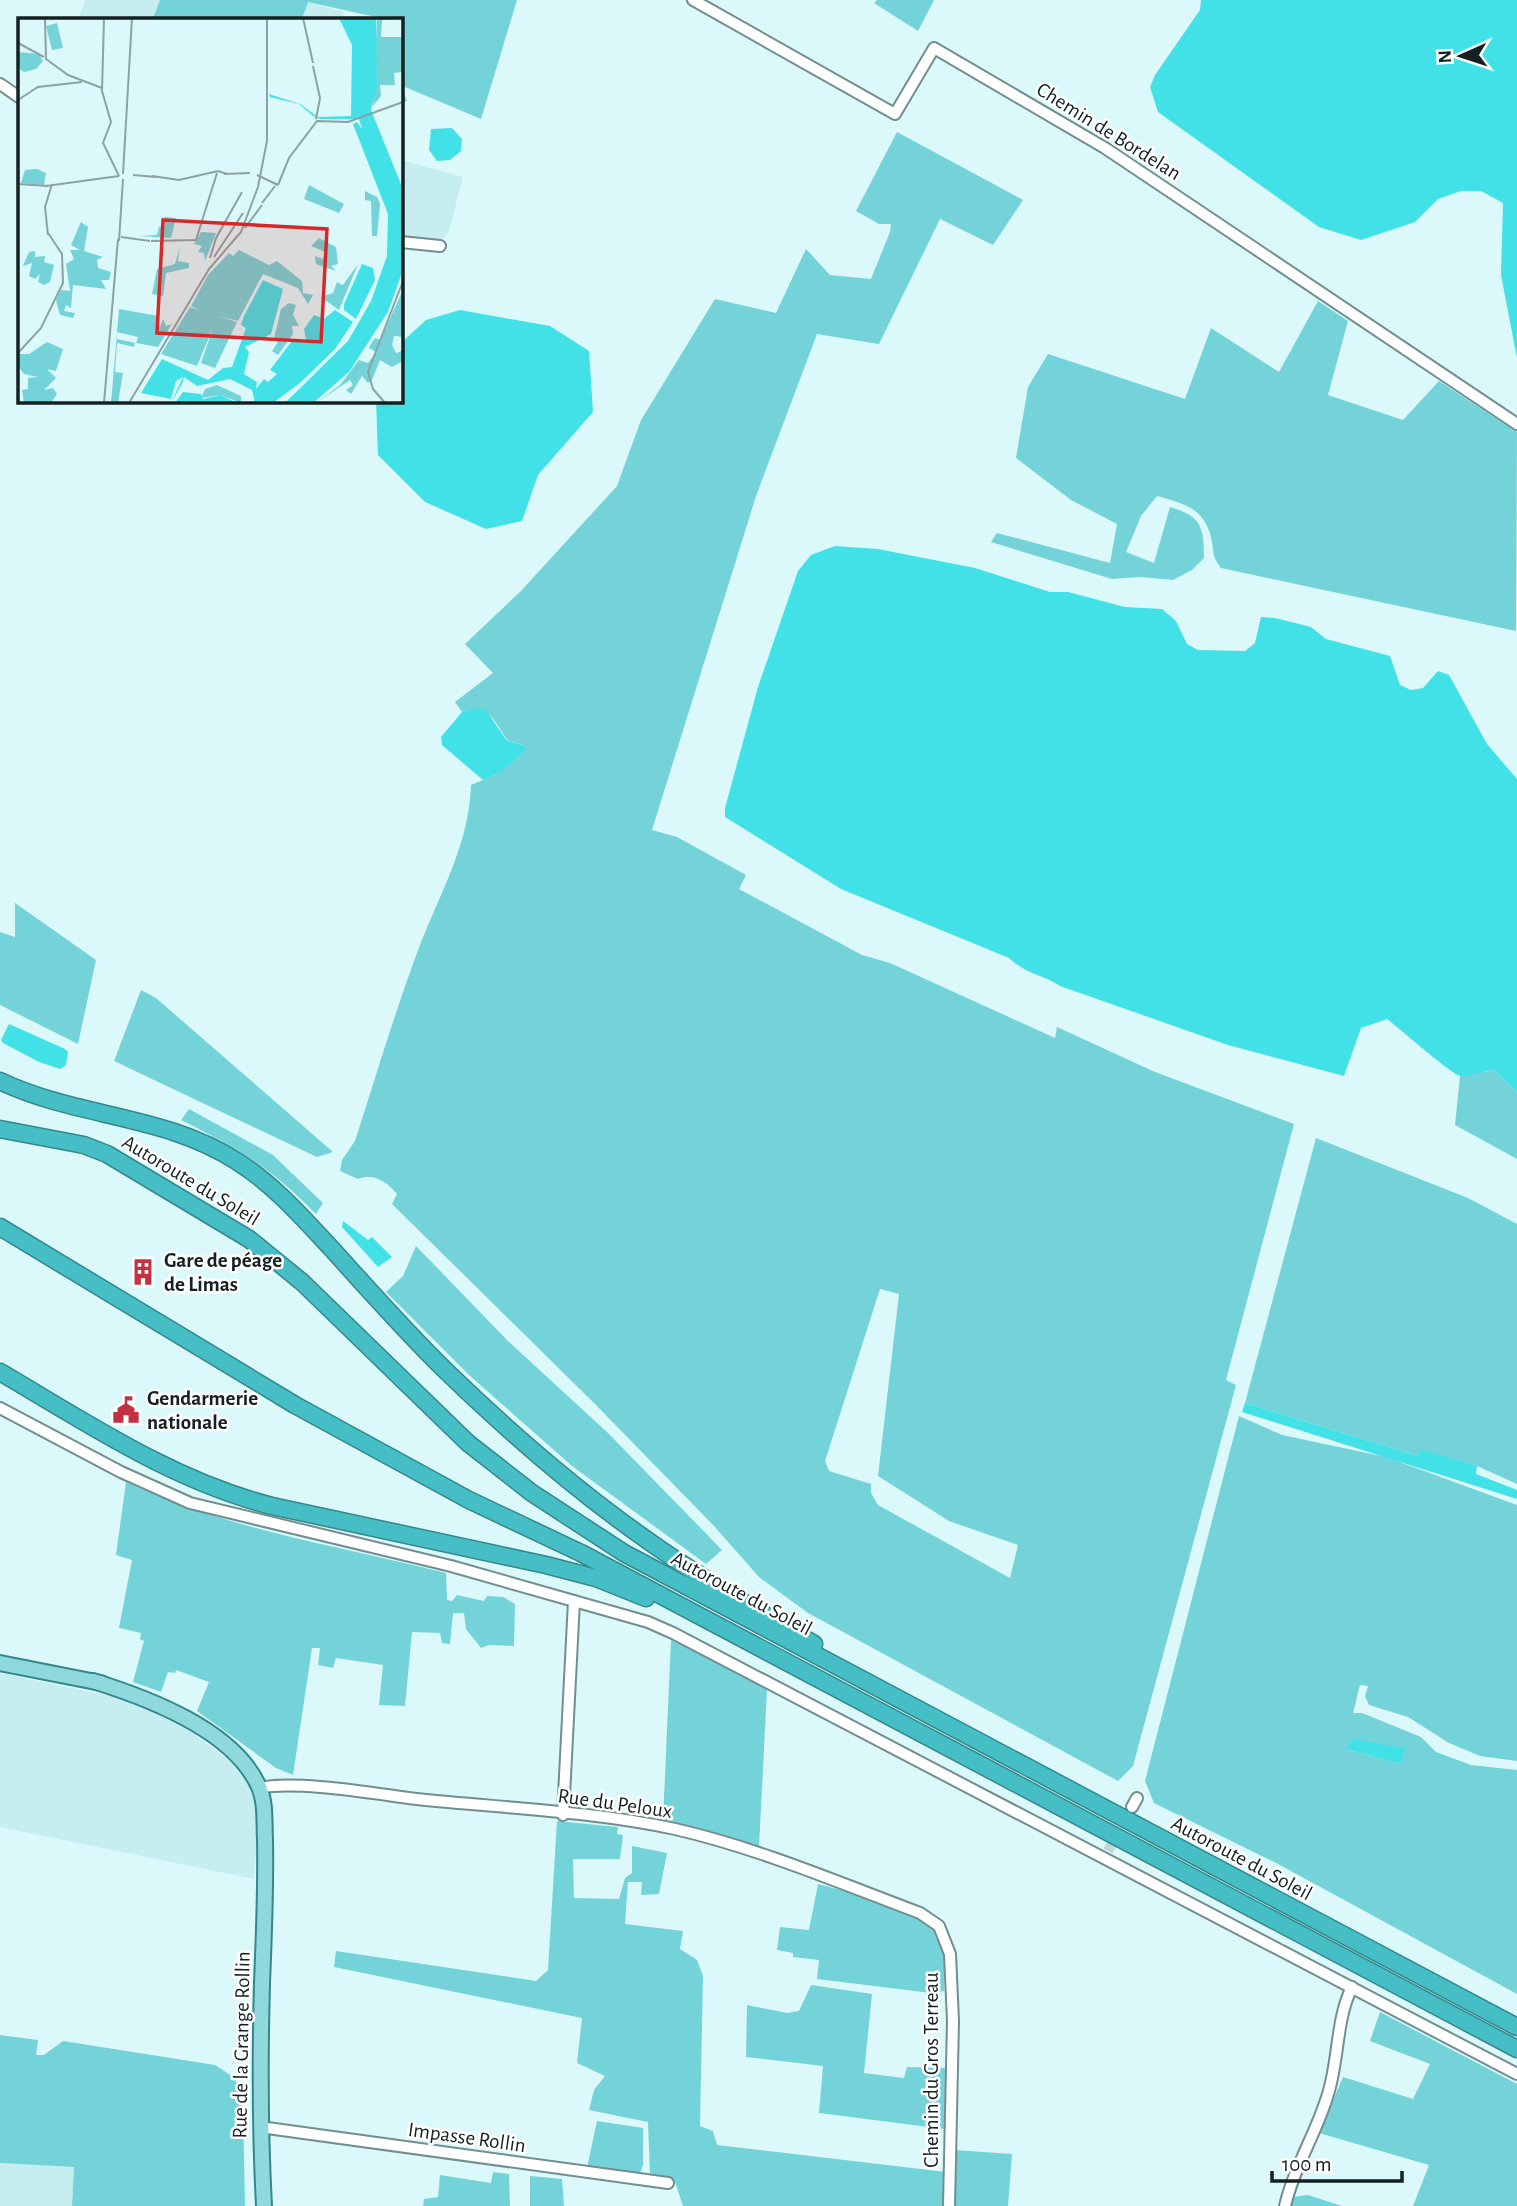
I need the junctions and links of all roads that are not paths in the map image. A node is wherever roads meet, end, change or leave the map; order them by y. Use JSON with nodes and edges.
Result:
{"nodes":[{"id":1,"x":693,"y":0,"type":"edge"},
{"id":2,"x":0,"y":84,"type":"edge"},
{"id":3,"x":18,"y":96,"type":"edge"},
{"id":4,"x":402,"y":242,"type":"edge"},
{"id":5,"x":440,"y":246,"type":"dead end"},
{"id":6,"x":1517,"y":424,"type":"edge"},
{"id":7,"x":0,"y":1081,"type":"edge"},
{"id":8,"x":0,"y":1129,"type":"edge"},
{"id":9,"x":0,"y":1227,"type":"edge"},
{"id":10,"x":0,"y":1372,"type":"edge"},
{"id":11,"x":0,"y":1408,"type":"edge"},
{"id":12,"x":574,"y":1601,"type":"junction"},
{"id":13,"x":0,"y":1663,"type":"edge"},
{"id":14,"x":908,"y":1704,"type":"junction"},
{"id":15,"x":940,"y":1743,"type":"junction"},
{"id":16,"x":263,"y":1787,"type":"junction"},
{"id":17,"x":562,"y":1815,"type":"junction"},
{"id":18,"x":945,"y":1935,"type":"joint"},
{"id":19,"x":1350,"y":1991,"type":"junction"},
{"id":20,"x":1517,"y":2027,"type":"edge"},
{"id":21,"x":1517,"y":2049,"type":"edge"},
{"id":22,"x":1517,"y":2074,"type":"edge"},
{"id":23,"x":260,"y":2127,"type":"junction"},
{"id":24,"x":668,"y":2183,"type":"dead end"},
{"id":25,"x":264,"y":2206,"type":"edge"},
{"id":26,"x":949,"y":2206,"type":"edge"},
{"id":27,"x":1285,"y":2206,"type":"edge"}],
"edges":[{"from":1,"to":6,"type":"street","name":"Chemin de Bordelan"},
{"from":2,"to":3,"type":"street"},
{"from":4,"to":5,"type":"street"},
{"from":7,"to":14,"type":"highway"},
{"from":8,"to":14,"type":"highway","name":"Autoroute du Soleil"},
{"from":9,"to":15,"type":"highway","name":"Autoroute du Soleil"},
{"from":10,"to":15,"type":"highway"},
{"from":11,"to":12,"type":"street"},
{"from":12,"to":17,"type":"street"},
{"from":12,"to":19,"type":"street"},
{"from":13,"to":16,"type":"main road"},
{"from":14,"to":20,"type":"highway","name":"Autoroute du Soleil"},
{"from":15,"to":21,"type":"highway","name":"Autoroute du Soleil"},
{"from":16,"to":17,"type":"street","name":"Rue du Peloux"},
{"from":16,"to":23,"type":"main road","name":"Rue de la Grange Rollin"},
{"from":17,"to":18,"type":"street","name":"Rue du Peloux"},
{"from":18,"to":26,"type":"street","name":"Chemin du Gros Terreau"},
{"from":19,"to":22,"type":"street"},
{"from":19,"to":27,"type":"street"},
{"from":23,"to":24,"type":"street","name":"Impasse Rollin"},
{"from":23,"to":25,"type":"main road","name":"Rue de la Grange Rollin"}]}
